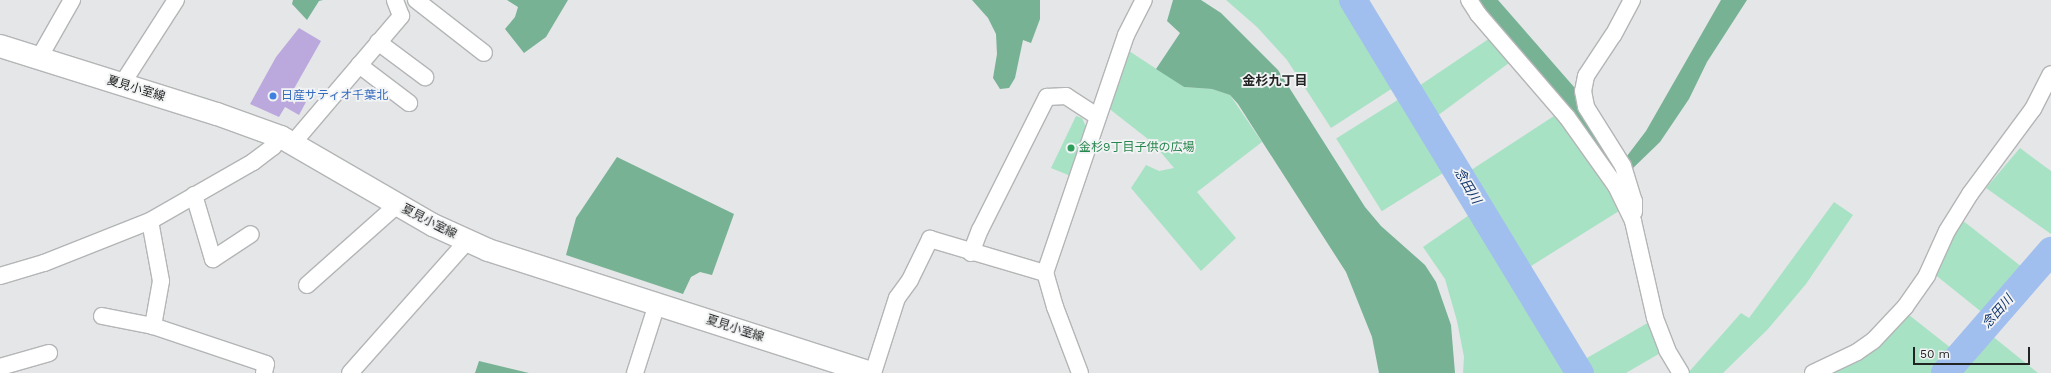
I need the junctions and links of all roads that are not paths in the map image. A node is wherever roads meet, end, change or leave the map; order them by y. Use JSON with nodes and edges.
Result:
{"nodes":[{"id":1,"x":72,"y":0,"type":"edge"},
{"id":2,"x":176,"y":0,"type":"edge"},
{"id":3,"x":394,"y":0,"type":"edge"},
{"id":4,"x":416,"y":0,"type":"edge"},
{"id":5,"x":1144,"y":0,"type":"edge"},
{"id":6,"x":1469,"y":0,"type":"edge"},
{"id":7,"x":1632,"y":0,"type":"edge"},
{"id":8,"x":401,"y":16,"type":"junction"},
{"id":9,"x":378,"y":42,"type":"junction"},
{"id":10,"x":0,"y":46,"type":"edge"},
{"id":11,"x":484,"y":53,"type":"dead end"},
{"id":12,"x":39,"y":58,"type":"junction"},
{"id":13,"x":359,"y":65,"type":"junction"},
{"id":14,"x":2051,"y":74,"type":"edge"},
{"id":15,"x":425,"y":77,"type":"dead end"},
{"id":16,"x":122,"y":84,"type":"junction"},
{"id":17,"x":409,"y":103,"type":"dead end"},
{"id":18,"x":1098,"y":117,"type":"junction"},
{"id":19,"x":287,"y":140,"type":"junction"},
{"id":20,"x":194,"y":195,"type":"junction"},
{"id":21,"x":397,"y":205,"type":"junction"},
{"id":22,"x":150,"y":221,"type":"junction"},
{"id":23,"x":1633,"y":221,"type":"junction"},
{"id":24,"x":251,"y":234,"type":"dead end"},
{"id":25,"x":467,"y":241,"type":"junction"},
{"id":26,"x":971,"y":253,"type":"junction"},
{"id":27,"x":1045,"y":273,"type":"junction"},
{"id":28,"x":0,"y":276,"type":"edge"},
{"id":29,"x":307,"y":285,"type":"dead end"},
{"id":30,"x":657,"y":304,"type":"junction"},
{"id":31,"x":102,"y":316,"type":"dead end"},
{"id":32,"x":153,"y":326,"type":"junction"},
{"id":33,"x":49,"y":353,"type":"dead end"},
{"id":34,"x":0,"y":367,"type":"edge"},
{"id":35,"x":264,"y":373,"type":"edge"},
{"id":36,"x":350,"y":373,"type":"edge"},
{"id":37,"x":635,"y":373,"type":"edge"},
{"id":38,"x":872,"y":373,"type":"edge"},
{"id":39,"x":1080,"y":373,"type":"edge"},
{"id":40,"x":1681,"y":373,"type":"edge"},
{"id":41,"x":1813,"y":373,"type":"edge"}],
"edges":[{"from":1,"to":12,"type":"street"},
{"from":2,"to":16,"type":"street"},
{"from":3,"to":8,"type":"street"},
{"from":4,"to":8,"type":"street"},
{"from":4,"to":11,"type":"street"},
{"from":5,"to":18,"type":"street"},
{"from":6,"to":23,"type":"street"},
{"from":7,"to":23,"type":"street"},
{"from":8,"to":9,"type":"street"},
{"from":9,"to":13,"type":"street"},
{"from":9,"to":15,"type":"street"},
{"from":10,"to":12,"type":"main road","name":"夏見小室線"},
{"from":12,"to":16,"type":"main road","name":"夏見小室線"},
{"from":13,"to":17,"type":"street"},
{"from":13,"to":19,"type":"street"},
{"from":14,"to":41,"type":"street"},
{"from":16,"to":19,"type":"main road","name":"夏見小室線"},
{"from":18,"to":26,"type":"street"},
{"from":18,"to":27,"type":"street"},
{"from":19,"to":20,"type":"street"},
{"from":19,"to":21,"type":"main road","name":"夏見小室線"},
{"from":20,"to":22,"type":"street"},
{"from":20,"to":24,"type":"street"},
{"from":21,"to":25,"type":"main road","name":"夏見小室線"},
{"from":21,"to":29,"type":"street"},
{"from":22,"to":28,"type":"street"},
{"from":22,"to":32,"type":"street"},
{"from":23,"to":40,"type":"street"},
{"from":25,"to":30,"type":"main road","name":"夏見小室線"},
{"from":25,"to":36,"type":"street"},
{"from":26,"to":27,"type":"street"},
{"from":26,"to":38,"type":"street"},
{"from":27,"to":39,"type":"street"},
{"from":30,"to":37,"type":"street"},
{"from":30,"to":38,"type":"main road","name":"夏見小室線"},
{"from":31,"to":32,"type":"street"},
{"from":32,"to":35,"type":"street"},
{"from":33,"to":34,"type":"street"}]}
